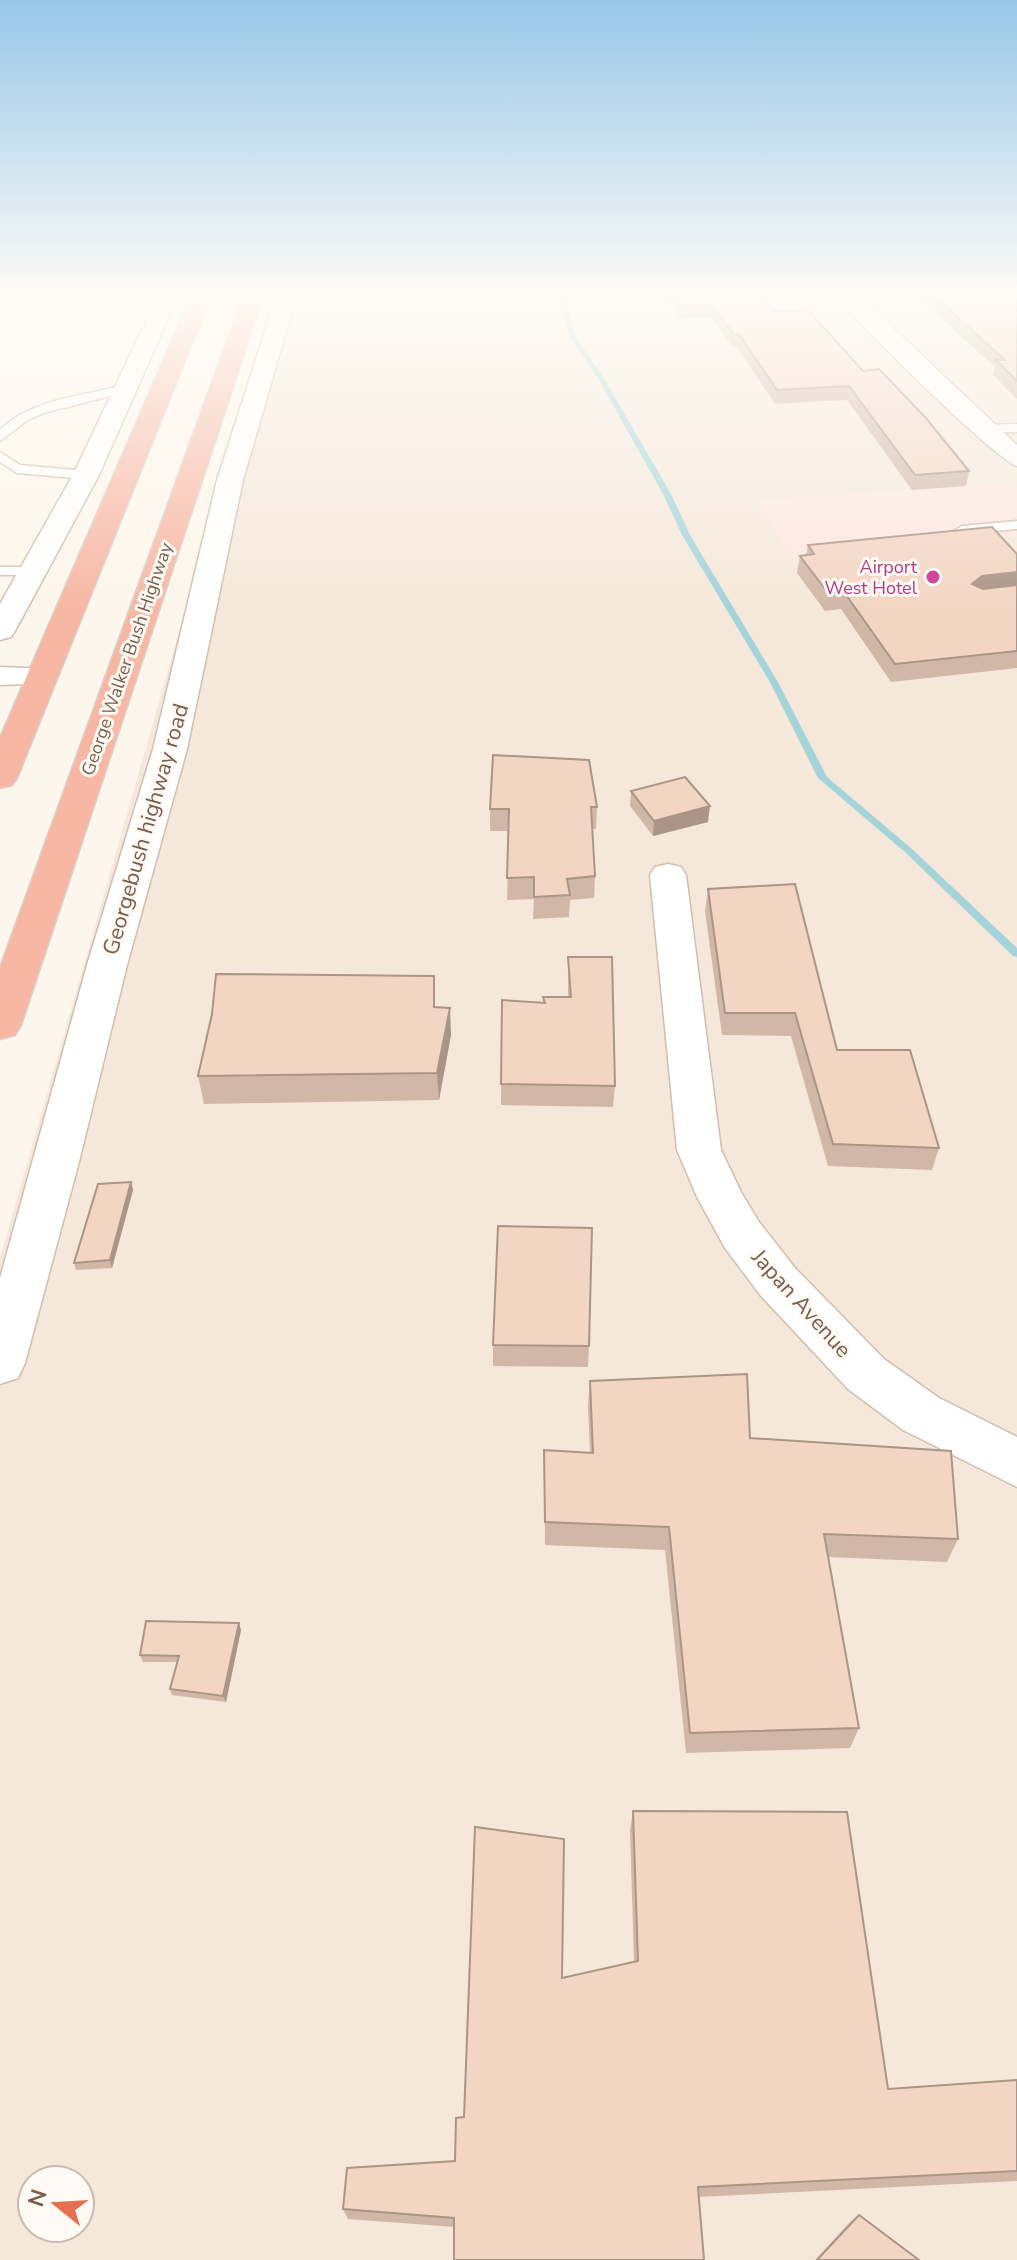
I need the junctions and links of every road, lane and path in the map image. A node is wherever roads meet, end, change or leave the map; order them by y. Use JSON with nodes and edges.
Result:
{"nodes":[{"id":1,"x":87,"y":399,"type":"edge"},
{"id":2,"x":121,"y":399,"type":"edge"},
{"id":3,"x":158,"y":399,"type":"edge"},
{"id":4,"x":217,"y":399,"type":"edge"},
{"id":5,"x":255,"y":399,"type":"edge"},
{"id":6,"x":953,"y":399,"type":"edge"},
{"id":7,"x":1017,"y":428,"type":"edge"},
{"id":8,"x":983,"y":429,"type":"junction"},
{"id":9,"x":2,"y":431,"type":"edge"},
{"id":10,"x":0,"y":456,"type":"edge"},
{"id":11,"x":1017,"y":458,"type":"edge"},
{"id":12,"x":86,"y":475,"type":"junction"},
{"id":13,"x":1017,"y":525,"type":"edge"},
{"id":14,"x":953,"y":531,"type":"edge"},
{"id":15,"x":0,"y":571,"type":"edge"},
{"id":16,"x":33,"y":571,"type":"junction"},
{"id":17,"x":0,"y":631,"type":"edge"},
{"id":18,"x":0,"y":676,"type":"edge"},
{"id":19,"x":41,"y":676,"type":"junction"},
{"id":20,"x":0,"y":778,"type":"edge"},
{"id":21,"x":668,"y":875,"type":"dead end"},
{"id":22,"x":0,"y":1025,"type":"edge"},
{"id":23,"x":0,"y":1363,"type":"edge"},
{"id":24,"x":1017,"y":1463,"type":"edge"}],
"edges":[{"from":1,"to":9,"type":"lane"},
{"from":2,"to":12,"type":"street"},
{"from":3,"to":19,"type":"highway"},
{"from":4,"to":22,"type":"highway","name":"George Walker Bush Highway"},
{"from":5,"to":23,"type":"street","name":"Georgebush highway road"},
{"from":6,"to":8,"type":"street"},
{"from":7,"to":8,"type":"lane"},
{"from":8,"to":11,"type":"street"},
{"from":10,"to":12,"type":"lane"},
{"from":12,"to":16,"type":"street"},
{"from":13,"to":14,"type":"lane"},
{"from":15,"to":16,"type":"lane"},
{"from":16,"to":17,"type":"street"},
{"from":18,"to":19,"type":"street"},
{"from":19,"to":20,"type":"highway"},
{"from":21,"to":24,"type":"street","name":"Japan Avenue"}]}
